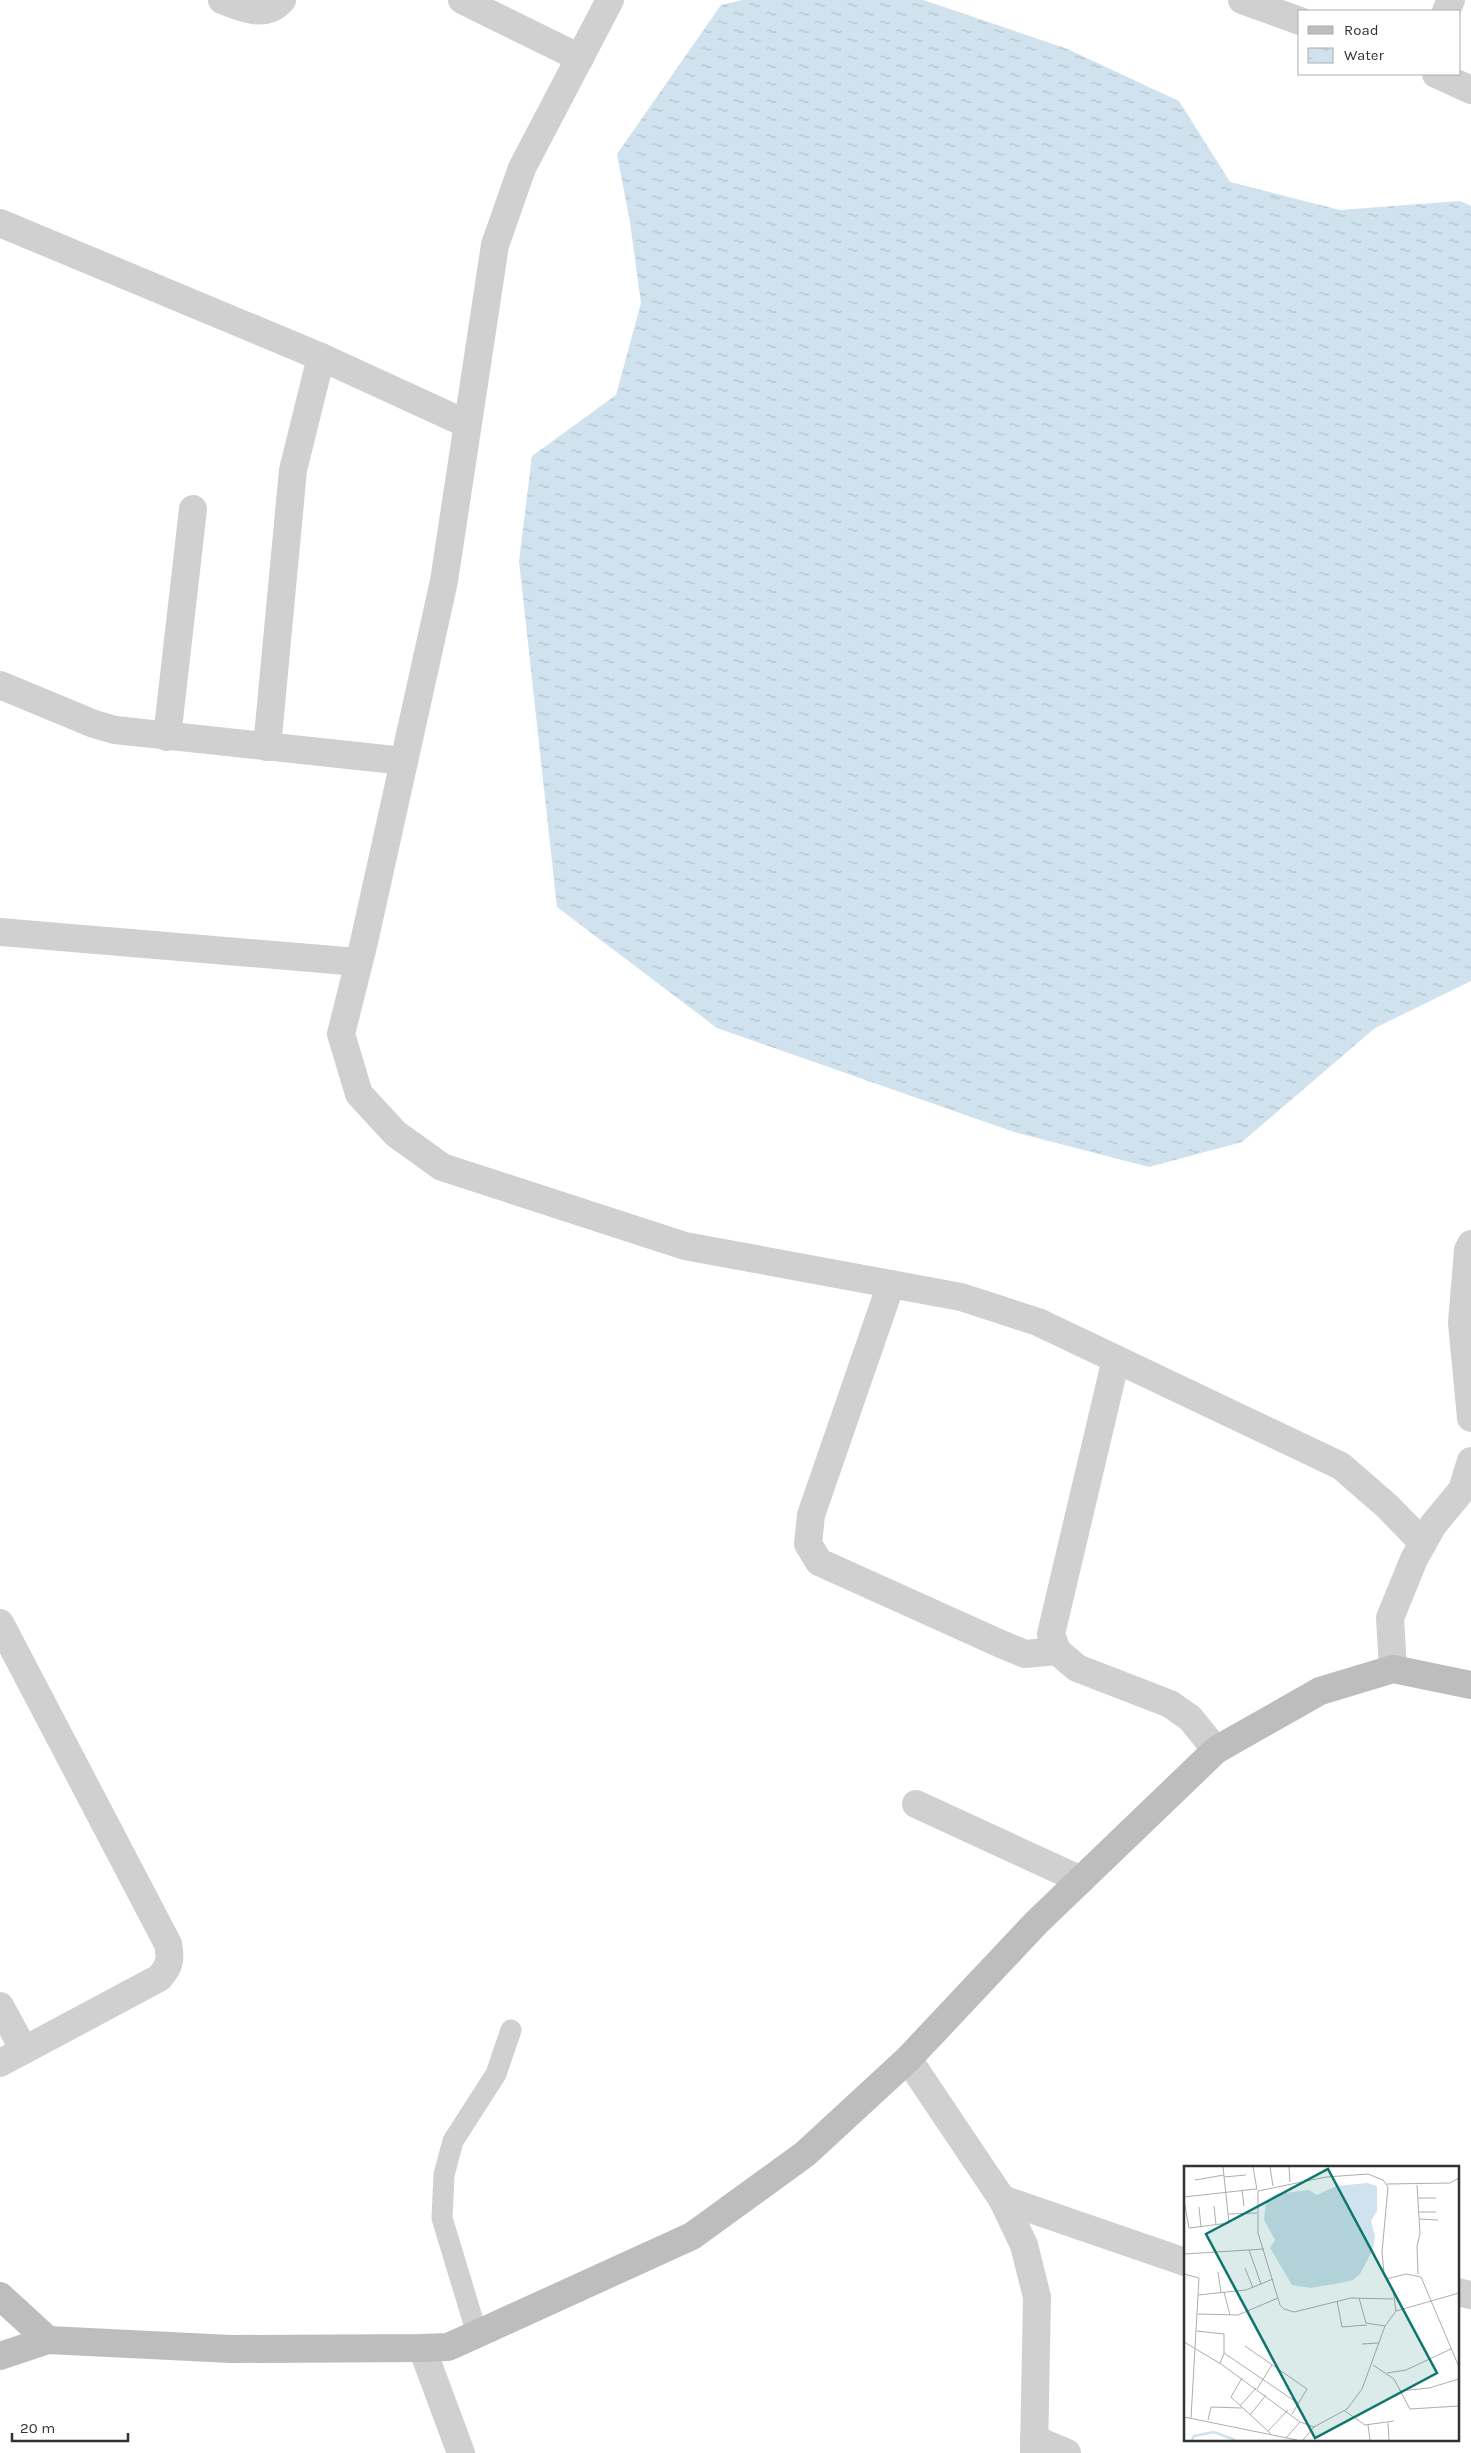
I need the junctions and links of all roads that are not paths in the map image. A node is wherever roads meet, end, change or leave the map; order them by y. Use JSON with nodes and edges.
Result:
{"nodes":[{"id":1,"x":222,"y":0,"type":"edge"},
{"id":2,"x":282,"y":0,"type":"edge"},
{"id":3,"x":462,"y":0,"type":"edge"},
{"id":4,"x":610,"y":0,"type":"edge"},
{"id":5,"x":1242,"y":0,"type":"edge"},
{"id":6,"x":1298,"y":20,"type":"edge"},
{"id":7,"x":580,"y":58,"type":"junction"},
{"id":8,"x":1438,"y":75,"type":"edge"},
{"id":9,"x":1471,"y":90,"type":"edge"},
{"id":10,"x":0,"y":223,"type":"edge"},
{"id":11,"x":321,"y":357,"type":"junction"},
{"id":12,"x":467,"y":424,"type":"junction"},
{"id":13,"x":193,"y":509,"type":"dead end"},
{"id":14,"x":0,"y":685,"type":"edge"},
{"id":15,"x":167,"y":736,"type":"junction"},
{"id":16,"x":267,"y":747,"type":"junction"},
{"id":17,"x":404,"y":761,"type":"junction"},
{"id":18,"x":0,"y":932,"type":"edge"},
{"id":19,"x":358,"y":962,"type":"junction"},
{"id":20,"x":1471,"y":1244,"type":"edge"},
{"id":21,"x":891,"y":1284,"type":"junction"},
{"id":22,"x":1467,"y":1324,"type":"edge"},
{"id":23,"x":1116,"y":1359,"type":"junction"},
{"id":24,"x":1471,"y":1418,"type":"edge"},
{"id":25,"x":1471,"y":1460,"type":"edge"},
{"id":26,"x":1423,"y":1542,"type":"junction"},
{"id":27,"x":0,"y":1623,"type":"edge"},
{"id":28,"x":1056,"y":1652,"type":"junction"},
{"id":29,"x":1393,"y":1670,"type":"junction"},
{"id":30,"x":1471,"y":1685,"type":"edge"},
{"id":31,"x":1216,"y":1750,"type":"junction"},
{"id":32,"x":916,"y":1804,"type":"dead end"},
{"id":33,"x":1081,"y":1880,"type":"junction"},
{"id":34,"x":0,"y":2006,"type":"edge"},
{"id":35,"x":511,"y":2030,"type":"dead end"},
{"id":36,"x":24,"y":2050,"type":"junction"},
{"id":37,"x":908,"y":2059,"type":"junction"},
{"id":38,"x":0,"y":2063,"type":"edge"},
{"id":39,"x":1002,"y":2199,"type":"junction"},
{"id":40,"x":1184,"y":2262,"type":"edge"},
{"id":41,"x":1458,"y":2292,"type":"edge"},
{"id":42,"x":1471,"y":2295,"type":"edge"},
{"id":43,"x":0,"y":2296,"type":"edge"},
{"id":44,"x":476,"y":2334,"type":"junction"},
{"id":45,"x":48,"y":2340,"type":"junction"},
{"id":46,"x":422,"y":2348,"type":"junction"},
{"id":47,"x":0,"y":2356,"type":"edge"},
{"id":48,"x":1034,"y":2446,"type":"edge"},
{"id":49,"x":462,"y":2453,"type":"edge"},
{"id":50,"x":1067,"y":2453,"type":"edge"}],
"edges":[{"from":1,"to":2,"type":"street"},
{"from":3,"to":7,"type":"street"},
{"from":4,"to":7,"type":"street"},
{"from":5,"to":6,"type":"street"},
{"from":7,"to":12,"type":"street"},
{"from":8,"to":9,"type":"street"},
{"from":10,"to":11,"type":"street"},
{"from":11,"to":12,"type":"street"},
{"from":11,"to":16,"type":"street"},
{"from":12,"to":17,"type":"street"},
{"from":13,"to":15,"type":"street"},
{"from":14,"to":15,"type":"street"},
{"from":15,"to":16,"type":"street"},
{"from":16,"to":17,"type":"street"},
{"from":17,"to":19,"type":"street"},
{"from":18,"to":19,"type":"street"},
{"from":19,"to":21,"type":"street"},
{"from":20,"to":22,"type":"street"},
{"from":21,"to":23,"type":"street"},
{"from":21,"to":28,"type":"street"},
{"from":22,"to":24,"type":"street"},
{"from":23,"to":26,"type":"street"},
{"from":23,"to":28,"type":"street"},
{"from":25,"to":26,"type":"street"},
{"from":26,"to":29,"type":"street"},
{"from":27,"to":36,"type":"street"},
{"from":28,"to":31,"type":"street"},
{"from":29,"to":30,"type":"street"},
{"from":29,"to":31,"type":"street"},
{"from":31,"to":33,"type":"street"},
{"from":32,"to":33,"type":"street"},
{"from":33,"to":37,"type":"street"},
{"from":34,"to":36,"type":"street"},
{"from":35,"to":44,"type":"lane"},
{"from":36,"to":38,"type":"street"},
{"from":37,"to":39,"type":"street"},
{"from":37,"to":44,"type":"street"},
{"from":39,"to":40,"type":"street"},
{"from":39,"to":48,"type":"street"},
{"from":41,"to":42,"type":"street"},
{"from":43,"to":45,"type":"street"},
{"from":44,"to":46,"type":"street"},
{"from":45,"to":46,"type":"street"},
{"from":45,"to":47,"type":"street"},
{"from":46,"to":49,"type":"street"},
{"from":48,"to":50,"type":"street"}]}
